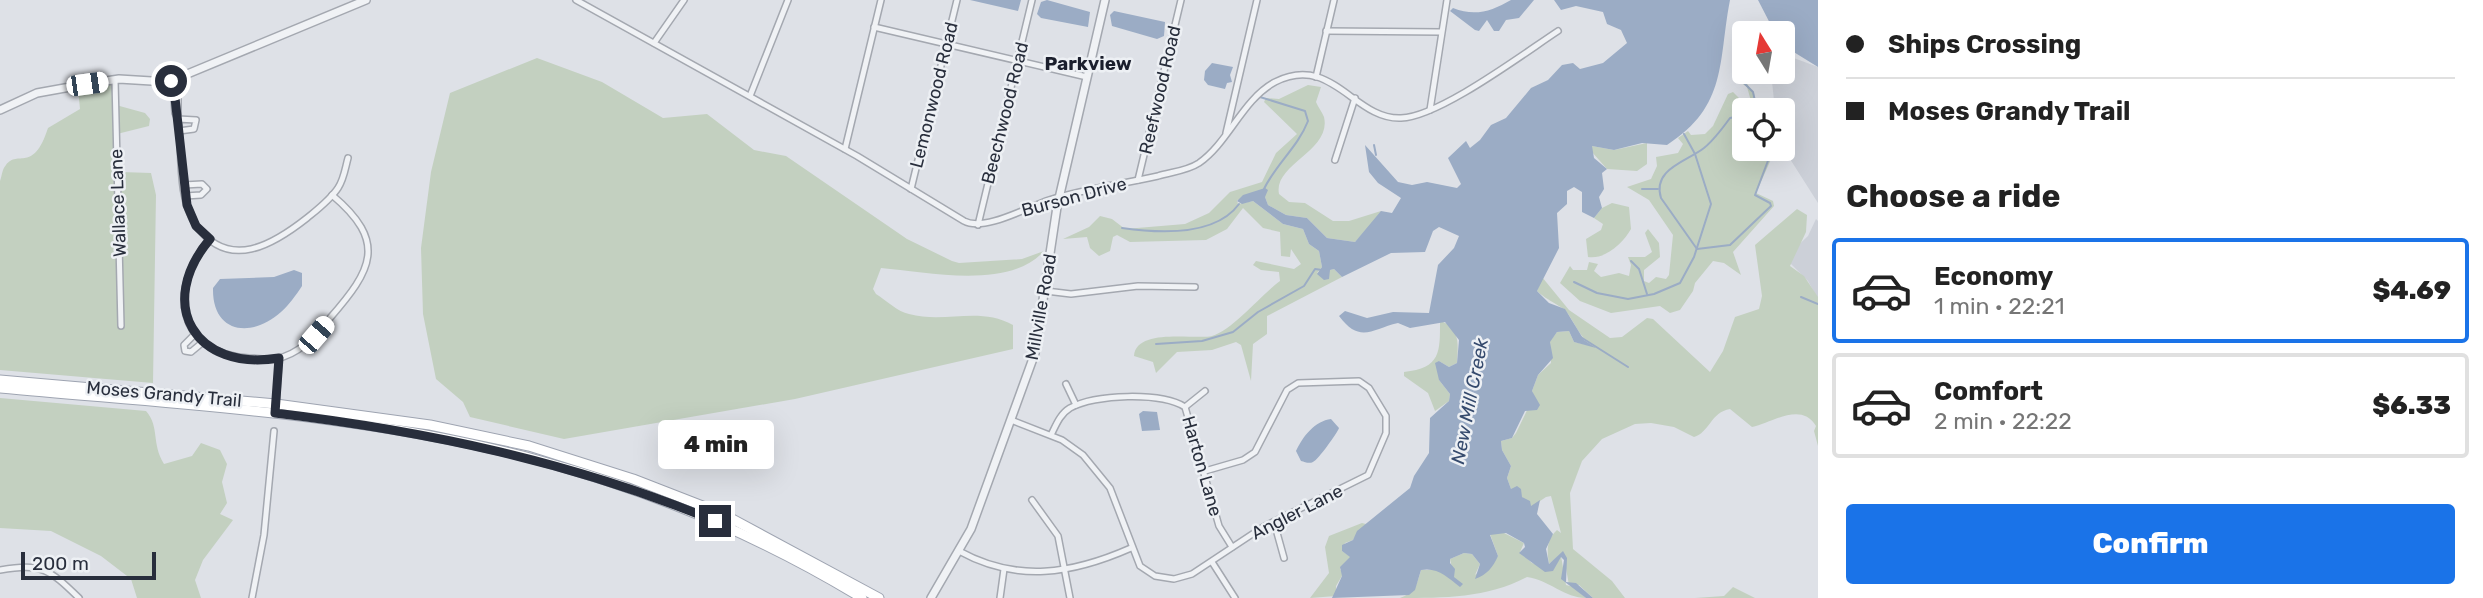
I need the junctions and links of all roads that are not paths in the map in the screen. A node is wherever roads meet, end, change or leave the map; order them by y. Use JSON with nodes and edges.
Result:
{"nodes":[{"id":1,"x":366,"y":0,"type":"edge"},
{"id":2,"x":576,"y":0,"type":"edge"},
{"id":3,"x":684,"y":0,"type":"edge"},
{"id":4,"x":788,"y":0,"type":"edge"},
{"id":5,"x":881,"y":0,"type":"edge"},
{"id":6,"x":957,"y":0,"type":"edge"},
{"id":7,"x":1032,"y":0,"type":"edge"},
{"id":8,"x":1105,"y":0,"type":"edge"},
{"id":9,"x":1181,"y":0,"type":"edge"},
{"id":10,"x":1257,"y":0,"type":"edge"},
{"id":11,"x":1334,"y":0,"type":"edge"},
{"id":12,"x":1447,"y":0,"type":"edge"},
{"id":13,"x":874,"y":27,"type":"junction"},
{"id":14,"x":1326,"y":31,"type":"junction"},
{"id":15,"x":1558,"y":31,"type":"dead end"},
{"id":16,"x":1441,"y":33,"type":"junction"},
{"id":17,"x":654,"y":43,"type":"junction"},
{"id":18,"x":947,"y":44,"type":"junction"},
{"id":19,"x":1018,"y":61,"type":"junction"},
{"id":20,"x":1087,"y":77,"type":"junction"},
{"id":21,"x":1316,"y":78,"type":"junction"},
{"id":22,"x":114,"y":80,"type":"junction"},
{"id":23,"x":175,"y":80,"type":"junction"},
{"id":24,"x":750,"y":96,"type":"junction"},
{"id":25,"x":1355,"y":98,"type":"junction"},
{"id":26,"x":0,"y":110,"type":"edge"},
{"id":27,"x":1430,"y":110,"type":"junction"},
{"id":28,"x":178,"y":119,"type":"junction"},
{"id":29,"x":179,"y":131,"type":"junction"},
{"id":30,"x":1225,"y":136,"type":"junction"},
{"id":31,"x":845,"y":149,"type":"junction"},
{"id":32,"x":348,"y":158,"type":"dead end"},
{"id":33,"x":1335,"y":160,"type":"dead end"},
{"id":34,"x":1138,"y":180,"type":"junction"},
{"id":35,"x":184,"y":185,"type":"junction"},
{"id":36,"x":911,"y":189,"type":"junction"},
{"id":37,"x":332,"y":195,"type":"junction"},
{"id":38,"x":185,"y":196,"type":"junction"},
{"id":39,"x":1059,"y":197,"type":"junction"},
{"id":40,"x":978,"y":225,"type":"junction"},
{"id":41,"x":210,"y":239,"type":"junction"},
{"id":42,"x":1195,"y":287,"type":"dead end"},
{"id":43,"x":1046,"y":290,"type":"junction"},
{"id":44,"x":121,"y":326,"type":"dead end"},
{"id":45,"x":195,"y":334,"type":"junction"},
{"id":46,"x":203,"y":342,"type":"junction"},
{"id":47,"x":279,"y":358,"type":"junction"},
{"id":48,"x":0,"y":380,"type":"edge"},
{"id":49,"x":1066,"y":384,"type":"dead end"},
{"id":50,"x":0,"y":388,"type":"edge"},
{"id":51,"x":1205,"y":391,"type":"dead end"},
{"id":52,"x":1076,"y":405,"type":"junction"},
{"id":53,"x":1185,"y":407,"type":"junction"},
{"id":54,"x":276,"y":409,"type":"junction"},
{"id":55,"x":1011,"y":420,"type":"junction"},
{"id":56,"x":274,"y":431,"type":"dead end"},
{"id":57,"x":1051,"y":435,"type":"junction"},
{"id":58,"x":1205,"y":471,"type":"junction"},
{"id":59,"x":1032,"y":500,"type":"dead end"},
{"id":60,"x":1274,"y":522,"type":"junction"},
{"id":61,"x":1232,"y":547,"type":"junction"},
{"id":62,"x":1131,"y":548,"type":"junction"},
{"id":63,"x":959,"y":551,"type":"junction"},
{"id":64,"x":1284,"y":558,"type":"dead end"},
{"id":65,"x":1212,"y":562,"type":"junction"},
{"id":66,"x":1004,"y":569,"type":"junction"},
{"id":67,"x":1065,"y":569,"type":"junction"},
{"id":68,"x":0,"y":570,"type":"edge"},
{"id":69,"x":79,"y":598,"type":"edge"},
{"id":70,"x":253,"y":598,"type":"edge"},
{"id":71,"x":862,"y":598,"type":"edge"},
{"id":72,"x":879,"y":598,"type":"edge"},
{"id":73,"x":931,"y":598,"type":"edge"},
{"id":74,"x":1000,"y":598,"type":"edge"},
{"id":75,"x":1070,"y":598,"type":"edge"},
{"id":76,"x":1235,"y":598,"type":"edge"}],
"edges":[{"from":1,"to":23,"type":"street"},
{"from":2,"to":17,"type":"street"},
{"from":3,"to":17,"type":"street"},
{"from":4,"to":24,"type":"street"},
{"from":5,"to":13,"type":"street"},
{"from":6,"to":18,"type":"street","name":"Lemonwood Road"},
{"from":7,"to":19,"type":"street","name":"Beechwood Road"},
{"from":8,"to":20,"type":"street","name":"Millville Road"},
{"from":9,"to":34,"type":"street","name":"Reefwood Road"},
{"from":10,"to":30,"type":"street"},
{"from":11,"to":14,"type":"street"},
{"from":12,"to":16,"type":"street"},
{"from":13,"to":18,"type":"street"},
{"from":13,"to":31,"type":"street"},
{"from":14,"to":16,"type":"street"},
{"from":14,"to":21,"type":"street"},
{"from":15,"to":27,"type":"street","name":"Burson Drive"},
{"from":16,"to":27,"type":"street"},
{"from":17,"to":24,"type":"street"},
{"from":18,"to":19,"type":"street"},
{"from":18,"to":36,"type":"street","name":"Lemonwood Road"},
{"from":19,"to":20,"type":"street"},
{"from":19,"to":40,"type":"street","name":"Beechwood Road"},
{"from":20,"to":39,"type":"street","name":"Millville Road"},
{"from":21,"to":25,"type":"street","name":"Burson Drive"},
{"from":21,"to":30,"type":"street","name":"Burson Drive"},
{"from":22,"to":23,"type":"street"},
{"from":22,"to":26,"type":"street"},
{"from":22,"to":44,"type":"street","name":"Wallace Lane"},
{"from":23,"to":28,"type":"street"},
{"from":24,"to":31,"type":"street"},
{"from":25,"to":27,"type":"street","name":"Burson Drive"},
{"from":25,"to":33,"type":"street"},
{"from":28,"to":29,"type":"street"},
{"from":28,"to":29,"type":"street"},
{"from":29,"to":35,"type":"street"},
{"from":30,"to":34,"type":"street","name":"Burson Drive"},
{"from":31,"to":36,"type":"street"},
{"from":32,"to":37,"type":"street"},
{"from":34,"to":39,"type":"street","name":"Burson Drive"},
{"from":35,"to":38,"type":"street"},
{"from":35,"to":38,"type":"street"},
{"from":36,"to":40,"type":"street"},
{"from":37,"to":41,"type":"street"},
{"from":37,"to":47,"type":"street"},
{"from":38,"to":41,"type":"street"},
{"from":39,"to":40,"type":"street","name":"Burson Drive"},
{"from":39,"to":43,"type":"street","name":"Millville Road"},
{"from":41,"to":45,"type":"street"},
{"from":42,"to":43,"type":"street"},
{"from":43,"to":55,"type":"street","name":"Millville Road"},
{"from":45,"to":46,"type":"street"},
{"from":45,"to":46,"type":"street"},
{"from":46,"to":47,"type":"street"},
{"from":47,"to":54,"type":"street"},
{"from":48,"to":54,"type":"main road","name":"Moses Grandy Trail"},
{"from":49,"to":52,"type":"street"},
{"from":50,"to":54,"type":"main road","name":"Moses Grandy Trail"},
{"from":51,"to":53,"type":"street"},
{"from":52,"to":53,"type":"street","name":"Harton Lane"},
{"from":52,"to":57,"type":"street"},
{"from":53,"to":58,"type":"street","name":"Harton Lane"},
{"from":54,"to":71,"type":"main road","name":"Moses Grandy Trail"},
{"from":54,"to":72,"type":"main road","name":"Moses Grandy Trail"},
{"from":55,"to":57,"type":"street","name":"Angler Lane"},
{"from":55,"to":63,"type":"street","name":"Millville Road"},
{"from":56,"to":70,"type":"street"},
{"from":57,"to":62,"type":"street","name":"Angler Lane"},
{"from":58,"to":60,"type":"street","name":"Angler Lane"},
{"from":58,"to":61,"type":"street","name":"Harton Lane"},
{"from":59,"to":67,"type":"street"},
{"from":60,"to":61,"type":"street","name":"Angler Lane"},
{"from":60,"to":64,"type":"street"},
{"from":61,"to":65,"type":"street","name":"Angler Lane"},
{"from":62,"to":65,"type":"street","name":"Angler Lane"},
{"from":62,"to":67,"type":"street"},
{"from":63,"to":66,"type":"street"},
{"from":63,"to":73,"type":"street","name":"Millville Road"},
{"from":65,"to":76,"type":"street"},
{"from":66,"to":67,"type":"street"},
{"from":66,"to":74,"type":"street"},
{"from":67,"to":75,"type":"street"},
{"from":68,"to":69,"type":"street"}]}
